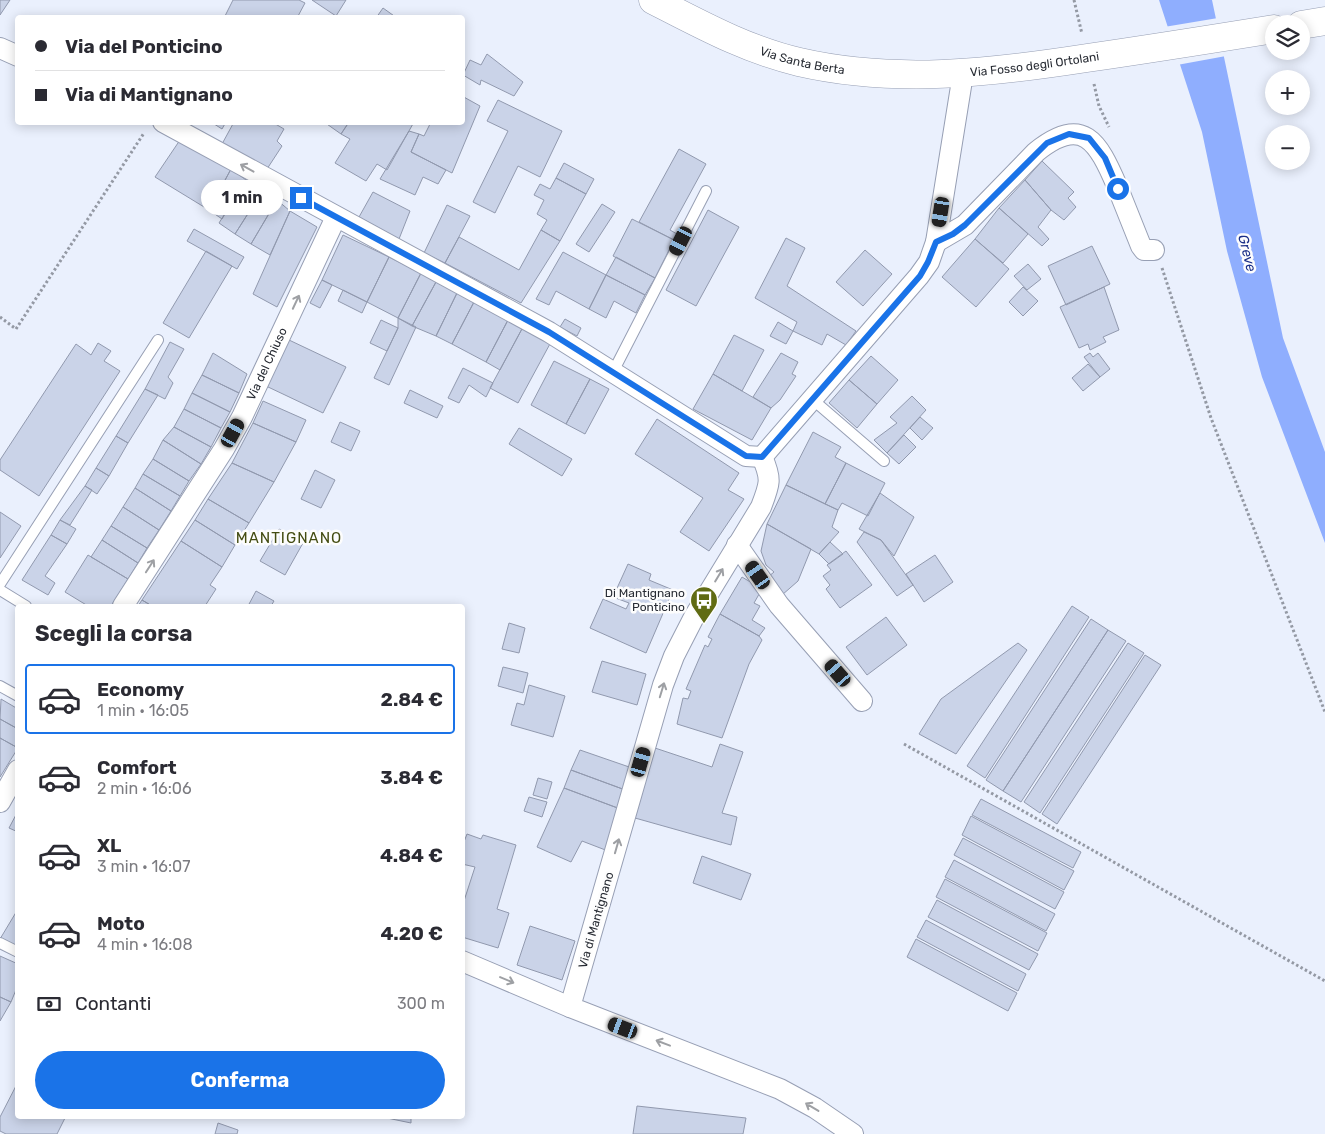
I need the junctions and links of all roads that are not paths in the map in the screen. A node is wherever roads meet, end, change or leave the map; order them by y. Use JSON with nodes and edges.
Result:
{"nodes":[{"id":1,"x":653,"y":0,"type":"edge"},
{"id":2,"x":1265,"y":31,"type":"edge"},
{"id":3,"x":963,"y":74,"type":"junction"},
{"id":4,"x":158,"y":125,"type":"edge"},
{"id":5,"x":706,"y":191,"type":"dead end"},
{"id":6,"x":336,"y":217,"type":"junction"},
{"id":7,"x":936,"y":242,"type":"junction"},
{"id":8,"x":1157,"y":256,"type":"road end"},
{"id":9,"x":158,"y":340,"type":"dead end"},
{"id":10,"x":614,"y":372,"type":"junction"},
{"id":11,"x":812,"y":398,"type":"junction"},
{"id":12,"x":762,"y":457,"type":"junction"},
{"id":13,"x":884,"y":461,"type":"dead end"},
{"id":14,"x":737,"y":545,"type":"junction"},
{"id":15,"x":0,"y":584,"type":"edge"},
{"id":16,"x":0,"y":590,"type":"edge"},
{"id":17,"x":23,"y":604,"type":"edge"},
{"id":18,"x":124,"y":604,"type":"edge"},
{"id":19,"x":0,"y":686,"type":"edge"},
{"id":20,"x":15,"y":694,"type":"edge"},
{"id":21,"x":862,"y":701,"type":"dead end"},
{"id":22,"x":15,"y":775,"type":"edge"},
{"id":23,"x":0,"y":802,"type":"edge"},
{"id":24,"x":0,"y":943,"type":"edge"},
{"id":25,"x":15,"y":950,"type":"edge"},
{"id":26,"x":465,"y":962,"type":"edge"},
{"id":27,"x":570,"y":1007,"type":"junction"},
{"id":28,"x":853,"y":1134,"type":"edge"}],
"edges":[{"from":1,"to":3,"type":"street","name":"Via Santa Berta"},
{"from":2,"to":3,"type":"street","name":"Via Fosso degli Ortolani"},
{"from":3,"to":7,"type":"street","name":"Via Fosso degli Ortolani"},
{"from":6,"to":4,"type":"street","one_way":true},
{"from":5,"to":10,"type":"lane"},
{"from":6,"to":10,"type":"street"},
{"from":18,"to":6,"type":"street","name":"Via del Chiuso","one_way":true},
{"from":7,"to":8,"type":"street"},
{"from":7,"to":11,"type":"street","name":"Via Fosso degli Ortolani"},
{"from":9,"to":15,"type":"lane"},
{"from":10,"to":12,"type":"street"},
{"from":11,"to":12,"type":"street","name":"Via Fosso degli Ortolani"},
{"from":11,"to":13,"type":"lane"},
{"from":12,"to":14,"type":"street","name":"Via di Mantignano"},
{"from":14,"to":21,"type":"street"},
{"from":27,"to":14,"type":"street","name":"Via di Mantignano","one_way":true},
{"from":16,"to":17,"type":"lane"},
{"from":19,"to":20,"type":"lane"},
{"from":22,"to":23,"type":"street"},
{"from":24,"to":25,"type":"lane"},
{"from":26,"to":27,"type":"street","one_way":true},
{"from":28,"to":27,"type":"street","one_way":true}]}
